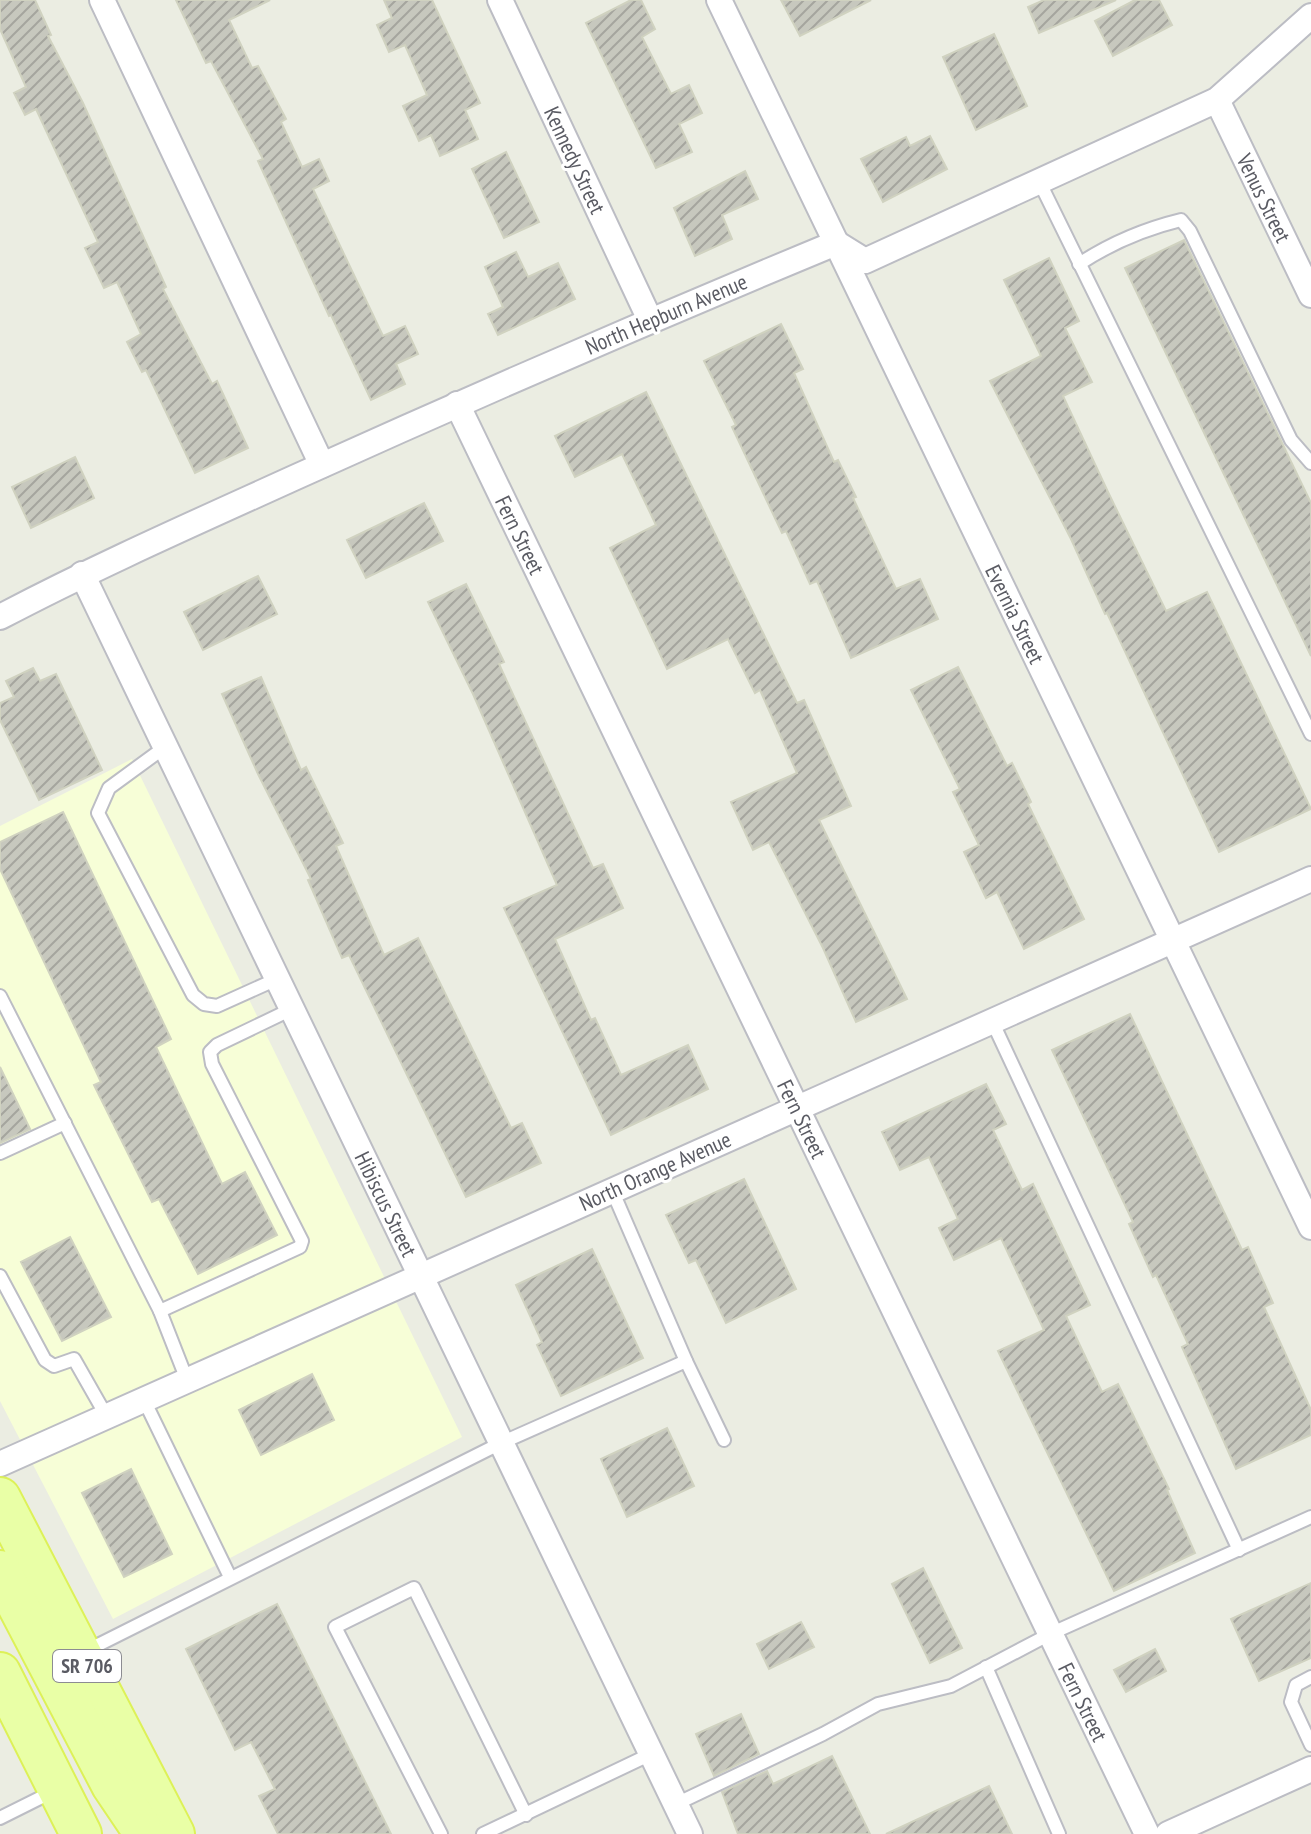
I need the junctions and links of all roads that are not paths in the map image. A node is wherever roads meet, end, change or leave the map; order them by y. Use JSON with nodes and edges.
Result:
{"nodes":[{"id":1,"x":102,"y":0,"type":"edge"},
{"id":2,"x":500,"y":0,"type":"edge"},
{"id":3,"x":719,"y":0,"type":"edge"},
{"id":4,"x":1306,"y":0,"type":"edge"},
{"id":5,"x":1311,"y":13,"type":"edge"},
{"id":6,"x":1217,"y":100,"type":"junction"},
{"id":7,"x":1039,"y":181,"type":"junction"},
{"id":8,"x":836,"y":243,"type":"junction"},
{"id":9,"x":1079,"y":264,"type":"junction"},
{"id":10,"x":1311,"y":295,"type":"edge"},
{"id":11,"x":650,"y":320,"type":"junction"},
{"id":12,"x":457,"y":404,"type":"junction"},
{"id":13,"x":1311,"y":463,"type":"edge"},
{"id":14,"x":322,"y":465,"type":"junction"},
{"id":15,"x":82,"y":574,"type":"junction"},
{"id":16,"x":0,"y":617,"type":"edge"},
{"id":17,"x":1311,"y":734,"type":"edge"},
{"id":18,"x":165,"y":747,"type":"junction"},
{"id":19,"x":1311,"y":879,"type":"edge"},
{"id":20,"x":1173,"y":940,"type":"junction"},
{"id":21,"x":277,"y":979,"type":"junction"},
{"id":22,"x":0,"y":996,"type":"edge"},
{"id":23,"x":292,"y":1009,"type":"junction"},
{"id":24,"x":992,"y":1021,"type":"junction"},
{"id":25,"x":797,"y":1108,"type":"junction"},
{"id":26,"x":65,"y":1123,"type":"junction"},
{"id":27,"x":0,"y":1153,"type":"edge"},
{"id":28,"x":612,"y":1190,"type":"junction"},
{"id":29,"x":1311,"y":1227,"type":"edge"},
{"id":30,"x":420,"y":1275,"type":"junction"},
{"id":31,"x":0,"y":1276,"type":"edge"},
{"id":32,"x":160,"y":1311,"type":"junction"},
{"id":33,"x":686,"y":1361,"type":"junction"},
{"id":34,"x":187,"y":1380,"type":"junction"},
{"id":35,"x":144,"y":1400,"type":"junction"},
{"id":36,"x":107,"y":1417,"type":"junction"},
{"id":37,"x":724,"y":1440,"type":"dead end"},
{"id":38,"x":501,"y":1443,"type":"junction"},
{"id":39,"x":0,"y":1464,"type":"edge"},
{"id":40,"x":0,"y":1498,"type":"edge"},
{"id":41,"x":1311,"y":1517,"type":"edge"},
{"id":42,"x":1239,"y":1550,"type":"junction"},
{"id":43,"x":0,"y":1571,"type":"edge"},
{"id":44,"x":230,"y":1577,"type":"junction"},
{"id":45,"x":1050,"y":1634,"type":"junction"},
{"id":46,"x":81,"y":1654,"type":"junction"},
{"id":47,"x":986,"y":1667,"type":"junction"},
{"id":48,"x":0,"y":1673,"type":"edge"},
{"id":49,"x":1311,"y":1677,"type":"edge"},
{"id":50,"x":1311,"y":1745,"type":"edge"},
{"id":51,"x":651,"y":1754,"type":"junction"},
{"id":52,"x":1311,"y":1769,"type":"edge"},
{"id":53,"x":59,"y":1789,"type":"junction"},
{"id":54,"x":676,"y":1804,"type":"junction"},
{"id":55,"x":526,"y":1815,"type":"junction"},
{"id":56,"x":0,"y":1818,"type":"edge"},
{"id":57,"x":81,"y":1834,"type":"edge"},
{"id":58,"x":145,"y":1834,"type":"edge"},
{"id":59,"x":174,"y":1834,"type":"edge"},
{"id":60,"x":441,"y":1834,"type":"edge"},
{"id":61,"x":483,"y":1834,"type":"edge"},
{"id":62,"x":690,"y":1834,"type":"edge"},
{"id":63,"x":1059,"y":1834,"type":"edge"},
{"id":64,"x":1147,"y":1834,"type":"edge"},
{"id":65,"x":1168,"y":1834,"type":"edge"}],
"edges":[{"from":1,"to":14,"type":"street"},
{"from":2,"to":11,"type":"street","name":"Kennedy Street"},
{"from":3,"to":8,"type":"street","name":"Evernia Street"},
{"from":4,"to":5,"type":"street"},
{"from":5,"to":6,"type":"street"},
{"from":6,"to":7,"type":"street"},
{"from":6,"to":10,"type":"street","name":"Venus Street"},
{"from":7,"to":8,"type":"street"},
{"from":7,"to":9,"type":"lane"},
{"from":8,"to":11,"type":"street","name":"North Hepburn Avenue"},
{"from":8,"to":20,"type":"street","name":"Evernia Street"},
{"from":9,"to":13,"type":"lane"},
{"from":9,"to":17,"type":"lane"},
{"from":11,"to":12,"type":"street","name":"North Hepburn Avenue"},
{"from":12,"to":14,"type":"street","name":"North Hepburn Avenue"},
{"from":12,"to":25,"type":"street","name":"Fern Street"},
{"from":14,"to":15,"type":"street","name":"North Hepburn Avenue"},
{"from":15,"to":16,"type":"street","name":"North Hepburn Avenue"},
{"from":15,"to":18,"type":"street","name":"Hibiscus Street"},
{"from":18,"to":21,"type":"street","name":"Hibiscus Street"},
{"from":18,"to":21,"type":"lane"},
{"from":19,"to":20,"type":"street","name":"North Orange Avenue"},
{"from":20,"to":24,"type":"street","name":"North Orange Avenue"},
{"from":20,"to":29,"type":"street","name":"Evernia Street"},
{"from":21,"to":23,"type":"street","name":"Hibiscus Street"},
{"from":22,"to":26,"type":"lane"},
{"from":23,"to":30,"type":"street","name":"Hibiscus Street"},
{"from":23,"to":32,"type":"lane"},
{"from":24,"to":25,"type":"street","name":"North Orange Avenue"},
{"from":24,"to":42,"type":"lane"},
{"from":25,"to":28,"type":"street","name":"North Orange Avenue"},
{"from":25,"to":45,"type":"street","name":"Fern Street"},
{"from":26,"to":27,"type":"lane"},
{"from":26,"to":32,"type":"lane"},
{"from":28,"to":30,"type":"street","name":"North Orange Avenue"},
{"from":28,"to":33,"type":"lane"},
{"from":30,"to":34,"type":"street","name":"North Orange Avenue"},
{"from":30,"to":38,"type":"street","name":"Hibiscus Street"},
{"from":31,"to":36,"type":"lane"},
{"from":32,"to":34,"type":"lane"},
{"from":33,"to":37,"type":"lane"},
{"from":33,"to":38,"type":"lane"},
{"from":34,"to":35,"type":"street","name":"North Orange Avenue"},
{"from":35,"to":36,"type":"street","name":"North Orange Avenue"},
{"from":35,"to":44,"type":"lane"},
{"from":36,"to":39,"type":"street","name":"North Orange Avenue"},
{"from":38,"to":44,"type":"lane"},
{"from":38,"to":51,"type":"street","name":"Hibiscus Street"},
{"from":40,"to":46,"type":"main road","number":"SR 706"},
{"from":41,"to":42,"type":"lane"},
{"from":42,"to":45,"type":"lane"},
{"from":43,"to":58,"type":"main road"},
{"from":44,"to":46,"type":"lane"},
{"from":45,"to":47,"type":"lane"},
{"from":45,"to":64,"type":"street","name":"Fern Street"},
{"from":46,"to":59,"type":"main road","number":"SR 706"},
{"from":47,"to":54,"type":"lane"},
{"from":47,"to":63,"type":"lane"},
{"from":48,"to":53,"type":"main road"},
{"from":49,"to":50,"type":"lane"},
{"from":51,"to":54,"type":"street","name":"Hibiscus Street"},
{"from":51,"to":55,"type":"lane"},
{"from":52,"to":65,"type":"street"},
{"from":53,"to":56,"type":"lane"},
{"from":53,"to":57,"type":"main road"},
{"from":54,"to":62,"type":"street","name":"Hibiscus Street"},
{"from":55,"to":60,"type":"lane"},
{"from":55,"to":61,"type":"lane"}]}
